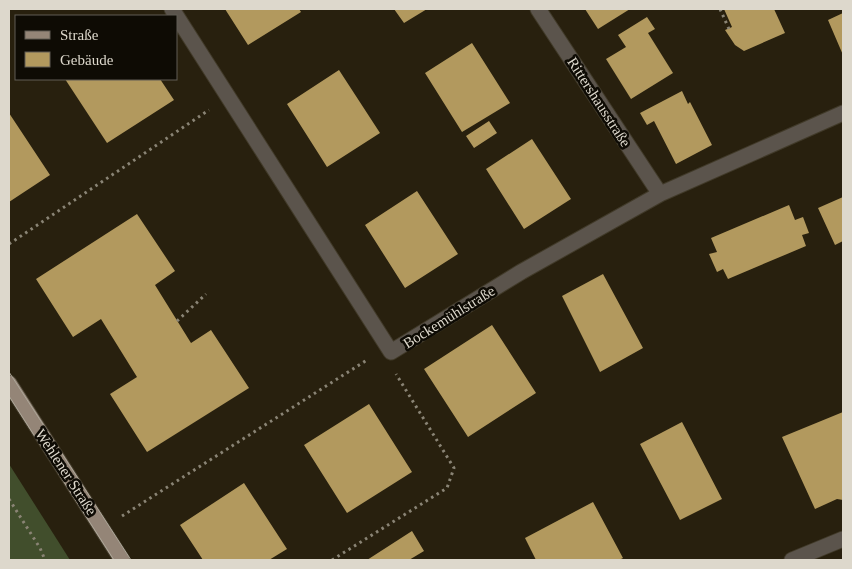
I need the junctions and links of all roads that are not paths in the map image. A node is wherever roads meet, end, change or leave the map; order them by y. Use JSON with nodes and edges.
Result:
{"nodes":[{"id":1,"x":538,"y":9,"type":"edge"},
{"id":2,"x":178,"y":18,"type":"edge"},
{"id":3,"x":843,"y":113,"type":"edge"},
{"id":4,"x":660,"y":194,"type":"junction"},
{"id":5,"x":9,"y":383,"type":"edge"},
{"id":6,"x":843,"y":540,"type":"edge"},
{"id":7,"x":122,"y":560,"type":"edge"},
{"id":8,"x":792,"y":560,"type":"edge"}],
"edges":[{"from":1,"to":4,"type":"street","name":"Rittershausstraße"},
{"from":2,"to":4,"type":"street","name":"Bockemühlstraße"},
{"from":3,"to":4,"type":"street","name":"Bockemühlstraße"},
{"from":5,"to":7,"type":"main road","name":"Wehlener Straße"},
{"from":6,"to":8,"type":"street"}]}
